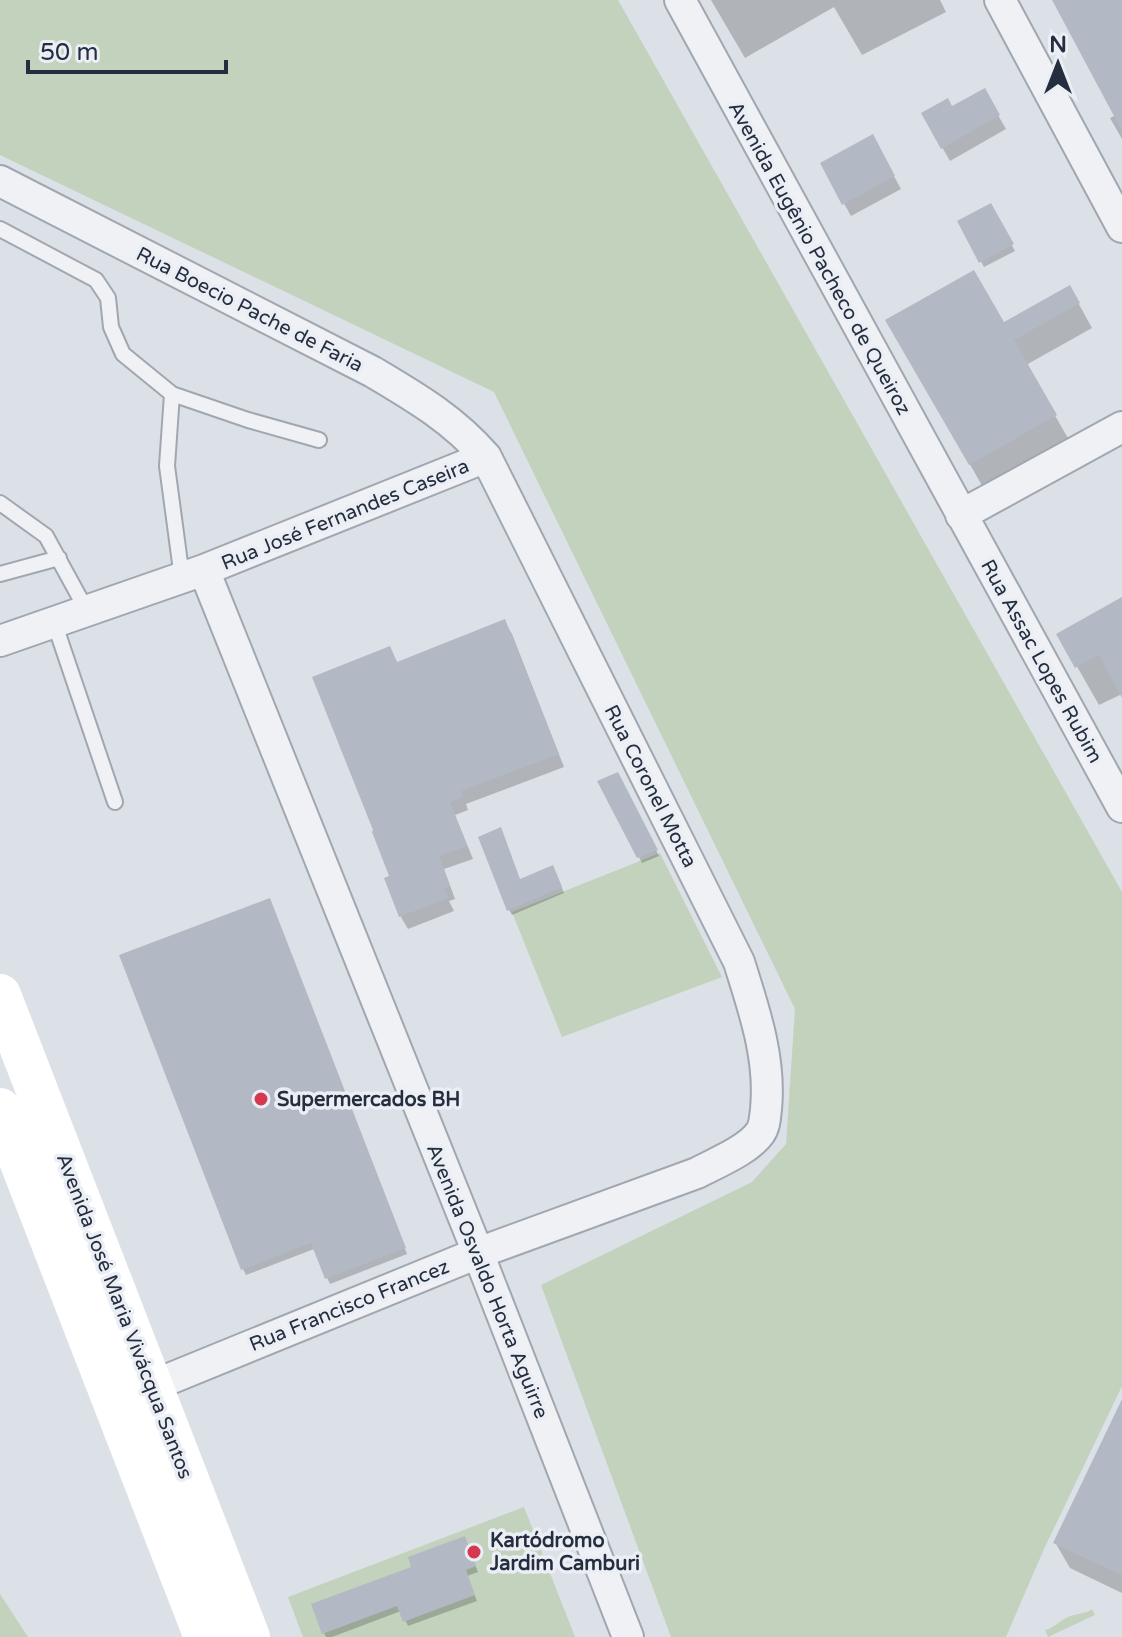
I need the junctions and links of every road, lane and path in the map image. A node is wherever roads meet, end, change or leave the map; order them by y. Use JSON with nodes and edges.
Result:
{"nodes":[{"id":1,"x":680,"y":0,"type":"edge"},
{"id":2,"x":1000,"y":0,"type":"edge"},
{"id":3,"x":0,"y":181,"type":"edge"},
{"id":4,"x":1122,"y":227,"type":"edge"},
{"id":5,"x":0,"y":229,"type":"edge"},
{"id":6,"x":172,"y":394,"type":"junction"},
{"id":7,"x":1122,"y":427,"type":"edge"},
{"id":8,"x":319,"y":440,"type":"dead end"},
{"id":9,"x":486,"y":457,"type":"junction"},
{"id":10,"x":0,"y":503,"type":"edge"},
{"id":11,"x":961,"y":515,"type":"junction"},
{"id":12,"x":59,"y":558,"type":"junction"},
{"id":13,"x":0,"y":574,"type":"edge"},
{"id":14,"x":193,"y":574,"type":"junction"},
{"id":15,"x":87,"y":611,"type":"junction"},
{"id":16,"x":54,"y":622,"type":"junction"},
{"id":17,"x":0,"y":641,"type":"edge"},
{"id":18,"x":115,"y":802,"type":"dead end"},
{"id":19,"x":1122,"y":807,"type":"edge"},
{"id":20,"x":0,"y":995,"type":"edge"},
{"id":21,"x":0,"y":1109,"type":"edge"},
{"id":22,"x":763,"y":1129,"type":"joint"},
{"id":23,"x":478,"y":1253,"type":"junction"},
{"id":24,"x":152,"y":1386,"type":"junction"},
{"id":25,"x":205,"y":1637,"type":"edge"},
{"id":26,"x":249,"y":1637,"type":"edge"},
{"id":27,"x":628,"y":1637,"type":"edge"}],
"edges":[{"from":1,"to":11,"type":"street","name":"Avenida Eugênio Pacheco de Queiroz"},
{"from":2,"to":4,"type":"street"},
{"from":3,"to":9,"type":"street","name":"Rua Boecio Pache de Faria"},
{"from":5,"to":6,"type":"lane"},
{"from":6,"to":8,"type":"lane"},
{"from":6,"to":14,"type":"lane"},
{"from":7,"to":11,"type":"street"},
{"from":9,"to":14,"type":"street","name":"Rua José Fernandes Caseira"},
{"from":9,"to":22,"type":"street","name":"Rua Coronel Motta"},
{"from":10,"to":12,"type":"lane"},
{"from":11,"to":19,"type":"street","name":"Rua Assac Lopes Rubim"},
{"from":12,"to":13,"type":"lane"},
{"from":12,"to":15,"type":"lane"},
{"from":14,"to":15,"type":"street","name":"Rua José Fernandes Caseira"},
{"from":14,"to":23,"type":"street","name":"Avenida Osvaldo Horta Aguirre"},
{"from":15,"to":16,"type":"street","name":"Rua José Fernandes Caseira"},
{"from":16,"to":17,"type":"street","name":"Rua José Fernandes Caseira"},
{"from":16,"to":18,"type":"lane"},
{"from":20,"to":24,"type":"main road","name":"Avenida José Maria Vivácqua Santos"},
{"from":21,"to":25,"type":"main road","name":"Avenida José Maria Vivácqua Santos"},
{"from":22,"to":23,"type":"street","name":"Rua Francisco Francez"},
{"from":23,"to":24,"type":"street","name":"Rua Francisco Francez"},
{"from":23,"to":27,"type":"street","name":"Avenida Osvaldo Horta Aguirre"},
{"from":24,"to":26,"type":"main road","name":"Avenida José Maria Vivácqua Santos"}]}
